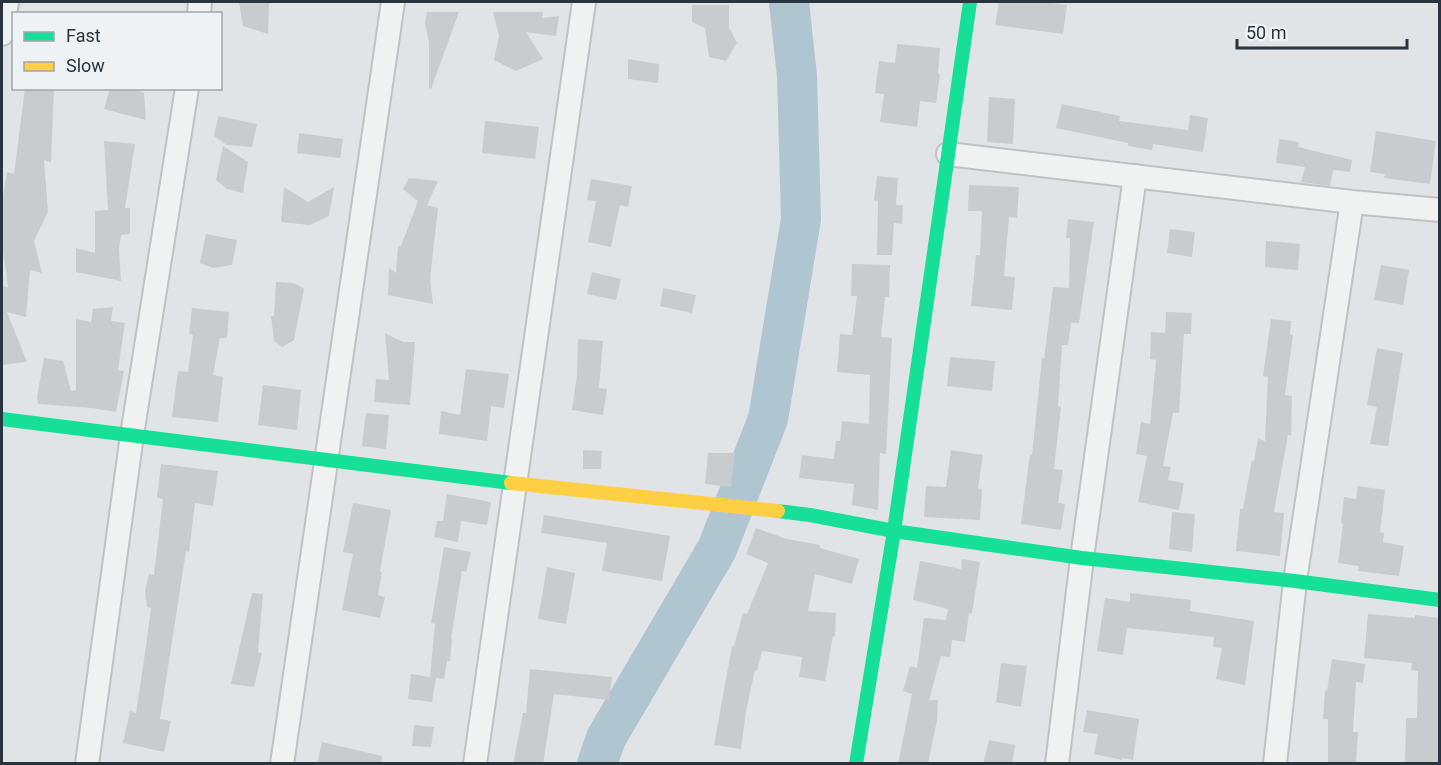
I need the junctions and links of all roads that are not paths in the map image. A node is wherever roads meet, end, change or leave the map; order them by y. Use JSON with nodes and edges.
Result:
{"nodes":[{"id":1,"x":6,"y":2,"type":"edge"},
{"id":2,"x":393,"y":2,"type":"edge"},
{"id":3,"x":584,"y":2,"type":"edge"},
{"id":4,"x":970,"y":2,"type":"edge"},
{"id":5,"x":2,"y":34,"type":"edge"},
{"id":6,"x":187,"y":90,"type":"edge"},
{"id":7,"x":948,"y":154,"type":"junction"},
{"id":8,"x":1135,"y":176,"type":"junction"},
{"id":9,"x":1352,"y":202,"type":"junction"},
{"id":10,"x":1440,"y":210,"type":"edge"},
{"id":11,"x":2,"y":419,"type":"edge"},
{"id":12,"x":132,"y":435,"type":"junction"},
{"id":13,"x":326,"y":460,"type":"junction"},
{"id":14,"x":516,"y":484,"type":"junction"},
{"id":15,"x":894,"y":531,"type":"junction"},
{"id":16,"x":1082,"y":558,"type":"junction"},
{"id":17,"x":1295,"y":581,"type":"junction"},
{"id":18,"x":1440,"y":600,"type":"edge"},
{"id":19,"x":87,"y":764,"type":"edge"},
{"id":20,"x":282,"y":764,"type":"edge"},
{"id":21,"x":475,"y":764,"type":"edge"},
{"id":22,"x":856,"y":764,"type":"edge"},
{"id":23,"x":1057,"y":764,"type":"edge"},
{"id":24,"x":1275,"y":764,"type":"edge"}],
"edges":[{"from":1,"to":5,"type":"street"},
{"from":2,"to":13,"type":"street"},
{"from":3,"to":14,"type":"street"},
{"from":4,"to":7,"type":"street"},
{"from":6,"to":12,"type":"street"},
{"from":7,"to":8,"type":"street"},
{"from":7,"to":15,"type":"street"},
{"from":8,"to":9,"type":"street"},
{"from":8,"to":16,"type":"street"},
{"from":9,"to":10,"type":"street"},
{"from":9,"to":17,"type":"street"},
{"from":11,"to":12,"type":"street"},
{"from":12,"to":13,"type":"street"},
{"from":12,"to":19,"type":"street"},
{"from":13,"to":14,"type":"street"},
{"from":13,"to":20,"type":"street"},
{"from":14,"to":15,"type":"street"},
{"from":14,"to":21,"type":"street"},
{"from":15,"to":16,"type":"street"},
{"from":15,"to":22,"type":"street"},
{"from":16,"to":17,"type":"street"},
{"from":16,"to":23,"type":"street"},
{"from":17,"to":18,"type":"street"},
{"from":17,"to":24,"type":"street"}]}
